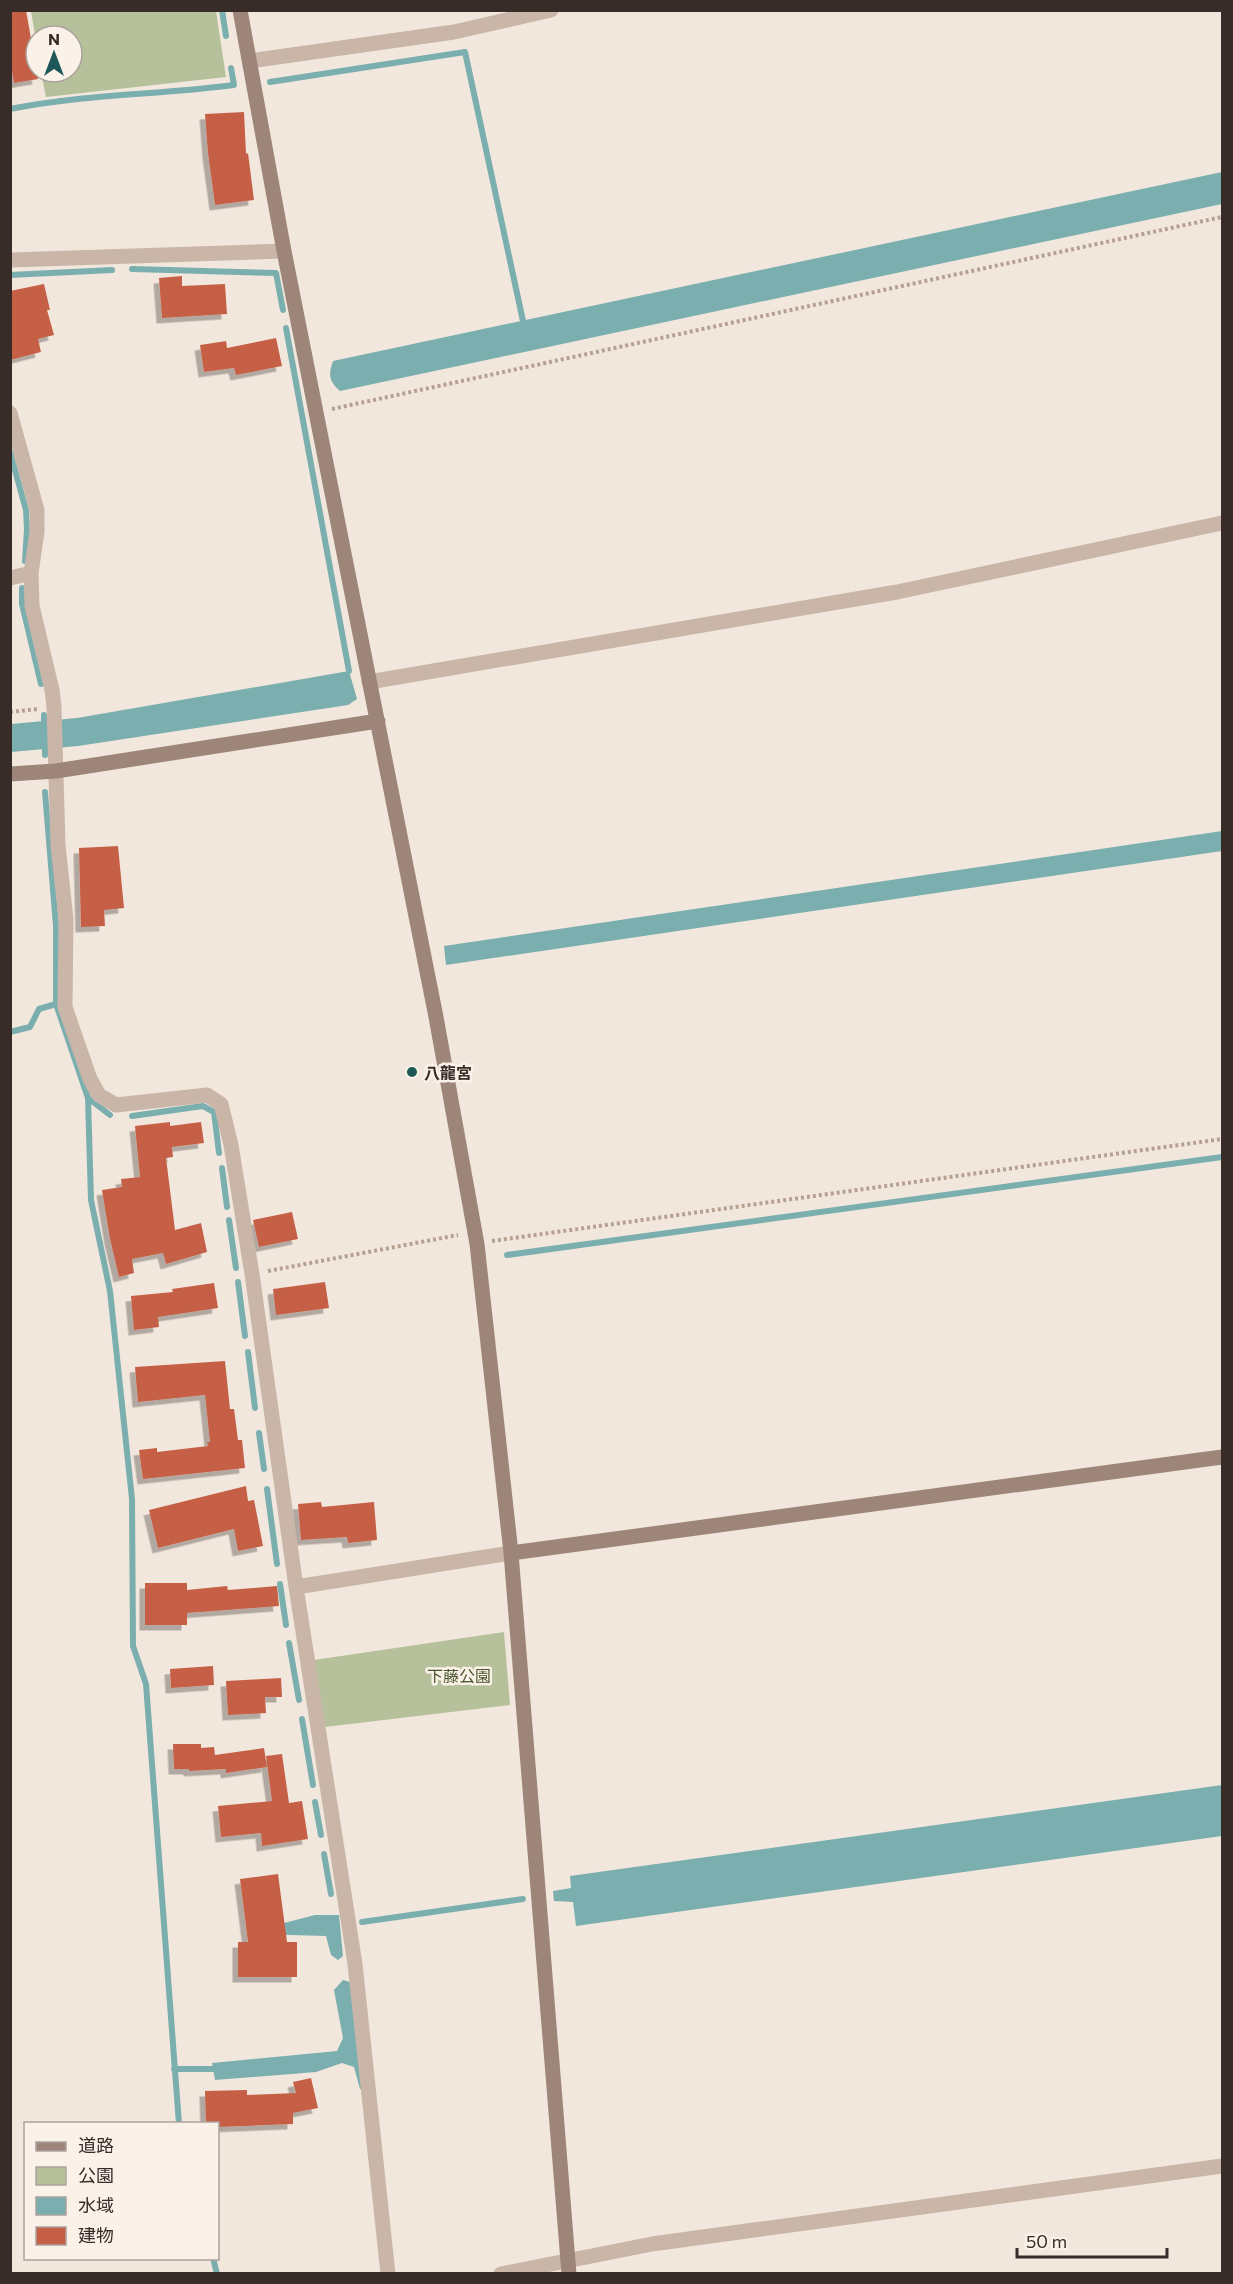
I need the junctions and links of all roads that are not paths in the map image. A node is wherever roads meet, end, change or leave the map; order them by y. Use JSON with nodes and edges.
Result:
{"nodes":[{"id":1,"x":240,"y":10,"type":"edge"},
{"id":2,"x":551,"y":10,"type":"edge"},
{"id":3,"x":250,"y":62,"type":"junction"},
{"id":4,"x":284,"y":251,"type":"junction"},
{"id":5,"x":10,"y":260,"type":"edge"},
{"id":6,"x":10,"y":413,"type":"edge"},
{"id":7,"x":1222,"y":523,"type":"edge"},
{"id":8,"x":31,"y":573,"type":"junction"},
{"id":9,"x":10,"y":578,"type":"edge"},
{"id":10,"x":369,"y":682,"type":"junction"},
{"id":11,"x":378,"y":721,"type":"junction"},
{"id":12,"x":56,"y":771,"type":"junction"},
{"id":13,"x":10,"y":774,"type":"edge"},
{"id":14,"x":1222,"y":1457,"type":"edge"},
{"id":15,"x":512,"y":1553,"type":"junction"},
{"id":16,"x":296,"y":1587,"type":"junction"},
{"id":17,"x":1222,"y":2166,"type":"edge"},
{"id":18,"x":569,"y":2267,"type":"edge"},
{"id":19,"x":388,"y":2274,"type":"edge"},
{"id":20,"x":501,"y":2274,"type":"edge"}],
"edges":[{"from":1,"to":3,"type":"street"},
{"from":2,"to":3,"type":"street"},
{"from":3,"to":4,"type":"street"},
{"from":4,"to":5,"type":"street"},
{"from":4,"to":10,"type":"street"},
{"from":6,"to":8,"type":"street"},
{"from":7,"to":10,"type":"street"},
{"from":8,"to":9,"type":"street"},
{"from":8,"to":12,"type":"street"},
{"from":10,"to":11,"type":"street"},
{"from":11,"to":12,"type":"street"},
{"from":11,"to":15,"type":"street"},
{"from":12,"to":13,"type":"street"},
{"from":12,"to":16,"type":"street"},
{"from":14,"to":15,"type":"street"},
{"from":15,"to":16,"type":"street"},
{"from":15,"to":18,"type":"street"},
{"from":16,"to":19,"type":"street"},
{"from":17,"to":18,"type":"street"},
{"from":18,"to":20,"type":"street"}]}
